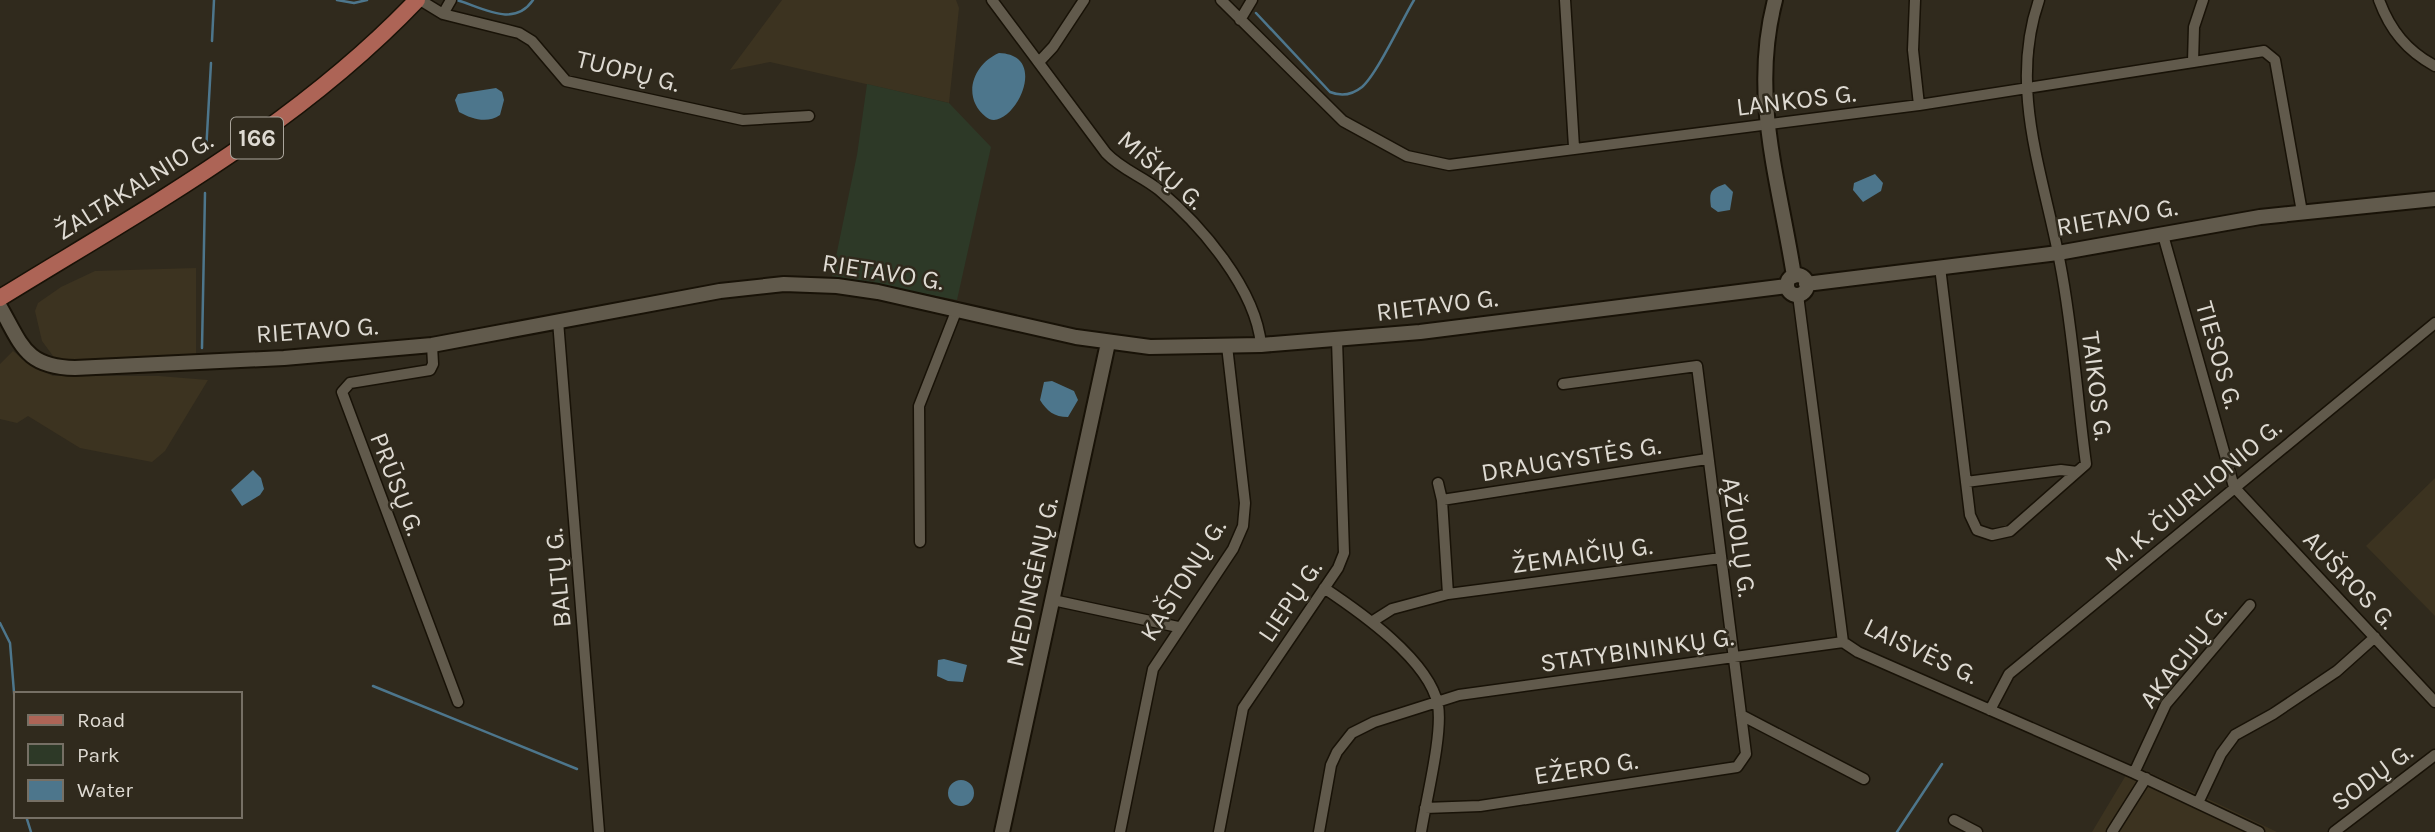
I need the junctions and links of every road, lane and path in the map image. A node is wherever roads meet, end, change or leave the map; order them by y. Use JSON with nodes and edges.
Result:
{"nodes":[{"id":1,"x":419,"y":0,"type":"edge"},
{"id":2,"x":451,"y":0,"type":"edge"},
{"id":3,"x":992,"y":0,"type":"edge"},
{"id":4,"x":1084,"y":0,"type":"edge"},
{"id":5,"x":1221,"y":0,"type":"edge"},
{"id":6,"x":1252,"y":0,"type":"edge"},
{"id":7,"x":1565,"y":0,"type":"edge"},
{"id":8,"x":1775,"y":0,"type":"edge"},
{"id":9,"x":1915,"y":0,"type":"edge"},
{"id":10,"x":2039,"y":0,"type":"edge"},
{"id":11,"x":2203,"y":0,"type":"edge"},
{"id":12,"x":2379,"y":0,"type":"edge"},
{"id":13,"x":443,"y":14,"type":"junction"},
{"id":14,"x":1240,"y":20,"type":"junction"},
{"id":15,"x":1039,"y":62,"type":"junction"},
{"id":16,"x":2193,"y":62,"type":"junction"},
{"id":17,"x":2435,"y":66,"type":"edge"},
{"id":18,"x":2026,"y":87,"type":"junction"},
{"id":19,"x":1919,"y":105,"type":"junction"},
{"id":20,"x":808,"y":116,"type":"dead end"},
{"id":21,"x":1768,"y":125,"type":"junction"},
{"id":22,"x":1574,"y":147,"type":"junction"},
{"id":23,"x":2435,"y":199,"type":"edge"},
{"id":24,"x":2302,"y":212,"type":"junction"},
{"id":25,"x":2163,"y":235,"type":"junction"},
{"id":26,"x":2058,"y":253,"type":"junction"},
{"id":27,"x":1940,"y":267,"type":"junction"},
{"id":28,"x":1796,"y":285,"type":"junction"},
{"id":29,"x":0,"y":298,"type":"edge"},
{"id":30,"x":0,"y":307,"type":"edge"},
{"id":31,"x":957,"y":309,"type":"junction"},
{"id":32,"x":558,"y":321,"type":"junction"},
{"id":33,"x":2435,"y":323,"type":"edge"},
{"id":34,"x":1337,"y":340,"type":"junction"},
{"id":35,"x":1108,"y":343,"type":"junction"},
{"id":36,"x":432,"y":345,"type":"junction"},
{"id":37,"x":1261,"y":345,"type":"junction"},
{"id":38,"x":1227,"y":346,"type":"junction"},
{"id":39,"x":1563,"y":384,"type":"dead end"},
{"id":40,"x":1707,"y":459,"type":"junction"},
{"id":41,"x":2077,"y":472,"type":"junction"},
{"id":42,"x":1966,"y":482,"type":"junction"},
{"id":43,"x":1438,"y":483,"type":"dead end"},
{"id":44,"x":2234,"y":488,"type":"junction"},
{"id":45,"x":1442,"y":500,"type":"junction"},
{"id":46,"x":920,"y":542,"type":"dead end"},
{"id":47,"x":1721,"y":558,"type":"junction"},
{"id":48,"x":1324,"y":588,"type":"junction"},
{"id":49,"x":1448,"y":594,"type":"junction"},
{"id":50,"x":1053,"y":600,"type":"junction"},
{"id":51,"x":2250,"y":605,"type":"dead end"},
{"id":52,"x":1373,"y":621,"type":"junction"},
{"id":53,"x":1178,"y":627,"type":"junction"},
{"id":54,"x":2375,"y":638,"type":"junction"},
{"id":55,"x":1843,"y":642,"type":"junction"},
{"id":56,"x":1734,"y":658,"type":"junction"},
{"id":57,"x":458,"y":702,"type":"dead end"},
{"id":58,"x":2435,"y":702,"type":"edge"},
{"id":59,"x":1438,"y":704,"type":"junction"},
{"id":60,"x":1990,"y":710,"type":"junction"},
{"id":61,"x":1741,"y":715,"type":"junction"},
{"id":62,"x":1746,"y":754,"type":"joint"},
{"id":63,"x":2435,"y":755,"type":"edge"},
{"id":64,"x":2134,"y":773,"type":"junction"},
{"id":65,"x":2146,"y":778,"type":"junction"},
{"id":66,"x":1864,"y":779,"type":"dead end"},
{"id":67,"x":2198,"y":803,"type":"junction"},
{"id":68,"x":1425,"y":808,"type":"junction"},
{"id":69,"x":1954,"y":820,"type":"dead end"},
{"id":70,"x":599,"y":832,"type":"edge"},
{"id":71,"x":1002,"y":832,"type":"edge"},
{"id":72,"x":1120,"y":832,"type":"edge"},
{"id":73,"x":1219,"y":832,"type":"edge"},
{"id":74,"x":1319,"y":832,"type":"edge"},
{"id":75,"x":1421,"y":832,"type":"edge"},
{"id":76,"x":1977,"y":832,"type":"edge"},
{"id":77,"x":2112,"y":832,"type":"edge"},
{"id":78,"x":2259,"y":832,"type":"edge"},
{"id":79,"x":2334,"y":832,"type":"edge"}],
"edges":[{"from":1,"to":13,"type":"street","name":"TUOPŲ G."},
{"from":1,"to":29,"type":"main road","name":"ŽALTAKALNIO G.","number":"166"},
{"from":2,"to":13,"type":"street"},
{"from":3,"to":15,"type":"street","name":"MIŠKŲ G."},
{"from":4,"to":15,"type":"street"},
{"from":5,"to":14,"type":"street","name":"LANKOS G."},
{"from":6,"to":14,"type":"street"},
{"from":7,"to":22,"type":"street"},
{"from":8,"to":21,"type":"main road","name":"LAISVĖS G."},
{"from":9,"to":19,"type":"street"},
{"from":10,"to":18,"type":"street","name":"TAIKOS G."},
{"from":11,"to":16,"type":"street"},
{"from":12,"to":17,"type":"street"},
{"from":13,"to":20,"type":"street","name":"TUOPŲ G."},
{"from":14,"to":22,"type":"street","name":"LANKOS G."},
{"from":15,"to":37,"type":"street","name":"MIŠKŲ G."},
{"from":16,"to":18,"type":"street","name":"LANKOS G."},
{"from":16,"to":24,"type":"street","name":"LANKOS G."},
{"from":18,"to":19,"type":"street","name":"LANKOS G."},
{"from":18,"to":26,"type":"street","name":"TAIKOS G."},
{"from":19,"to":21,"type":"street","name":"LANKOS G."},
{"from":21,"to":22,"type":"street","name":"LANKOS G."},
{"from":21,"to":28,"type":"main road","name":"LAISVĖS G."},
{"from":23,"to":24,"type":"main road","name":"RIETAVO G."},
{"from":24,"to":25,"type":"main road","name":"RIETAVO G."},
{"from":25,"to":26,"type":"main road","name":"RIETAVO G."},
{"from":25,"to":44,"type":"street","name":"TIESOS G."},
{"from":26,"to":27,"type":"main road","name":"RIETAVO G."},
{"from":26,"to":41,"type":"street","name":"TAIKOS G."},
{"from":27,"to":28,"type":"main road","name":"RIETAVO G."},
{"from":27,"to":42,"type":"street","name":"TAIKOS G."},
{"from":28,"to":34,"type":"main road","name":"RIETAVO G."},
{"from":28,"to":55,"type":"street","name":"LAISVĖS G."},
{"from":30,"to":36,"type":"main road","name":"RIETAVO G."},
{"from":31,"to":32,"type":"main road","name":"RIETAVO G."},
{"from":31,"to":35,"type":"main road","name":"RIETAVO G."},
{"from":31,"to":46,"type":"street"},
{"from":32,"to":36,"type":"main road","name":"RIETAVO G."},
{"from":32,"to":70,"type":"street","name":"BALTŲ G."},
{"from":33,"to":44,"type":"street","name":"M. K. ČIURLIONIO G."},
{"from":34,"to":37,"type":"main road","name":"RIETAVO G."},
{"from":34,"to":48,"type":"street","name":"LIEPŲ G."},
{"from":35,"to":38,"type":"main road","name":"RIETAVO G."},
{"from":35,"to":50,"type":"main road","name":"MEDINGĖNŲ G."},
{"from":36,"to":57,"type":"street","name":"PRŪSŲ G."},
{"from":37,"to":38,"type":"main road","name":"RIETAVO G."},
{"from":38,"to":53,"type":"street","name":"KAŠTONŲ G."},
{"from":39,"to":40,"type":"street","name":"ĄŽUOLŲ G."},
{"from":40,"to":45,"type":"street","name":"DRAUGYSTĖS G."},
{"from":40,"to":47,"type":"street","name":"ĄŽUOLŲ G."},
{"from":41,"to":42,"type":"street"},
{"from":41,"to":42,"type":"street","name":"TAIKOS G."},
{"from":43,"to":45,"type":"street"},
{"from":44,"to":54,"type":"street","name":"AUŠROS G."},
{"from":44,"to":60,"type":"street","name":"M. K. ČIURLIONIO G."},
{"from":45,"to":49,"type":"street"},
{"from":47,"to":49,"type":"street","name":"ŽEMAIČIŲ G."},
{"from":47,"to":56,"type":"street","name":"ĄŽUOLŲ G."},
{"from":48,"to":52,"type":"street"},
{"from":48,"to":73,"type":"street","name":"LIEPŲ G."},
{"from":49,"to":52,"type":"street","name":"ŽEMAIČIŲ G."},
{"from":50,"to":53,"type":"street"},
{"from":50,"to":71,"type":"main road","name":"MEDINGĖNŲ G."},
{"from":51,"to":64,"type":"street","name":"AKACIJŲ G."},
{"from":52,"to":59,"type":"street"},
{"from":53,"to":72,"type":"street","name":"KAŠTONŲ G."},
{"from":54,"to":58,"type":"street","name":"AUŠROS G."},
{"from":54,"to":67,"type":"street"},
{"from":55,"to":56,"type":"street","name":"STATYBININKŲ G."},
{"from":55,"to":60,"type":"street","name":"LAISVĖS G."},
{"from":56,"to":59,"type":"street","name":"STATYBININKŲ G."},
{"from":56,"to":61,"type":"street","name":"ĄŽUOLŲ G."},
{"from":59,"to":68,"type":"street"},
{"from":59,"to":74,"type":"street","name":"STATYBININKŲ G."},
{"from":60,"to":64,"type":"street","name":"LAISVĖS G."},
{"from":61,"to":62,"type":"street","name":"ĄŽUOLŲ G."},
{"from":61,"to":66,"type":"street"},
{"from":62,"to":68,"type":"street","name":"EŽERO G."},
{"from":63,"to":79,"type":"street","name":"SODŲ G."},
{"from":64,"to":65,"type":"street","name":"LAISVĖS G."},
{"from":65,"to":67,"type":"street","name":"LAISVĖS G."},
{"from":65,"to":77,"type":"street"},
{"from":67,"to":78,"type":"street","name":"LAISVĖS G."},
{"from":68,"to":75,"type":"street"},
{"from":69,"to":76,"type":"street"}]}
